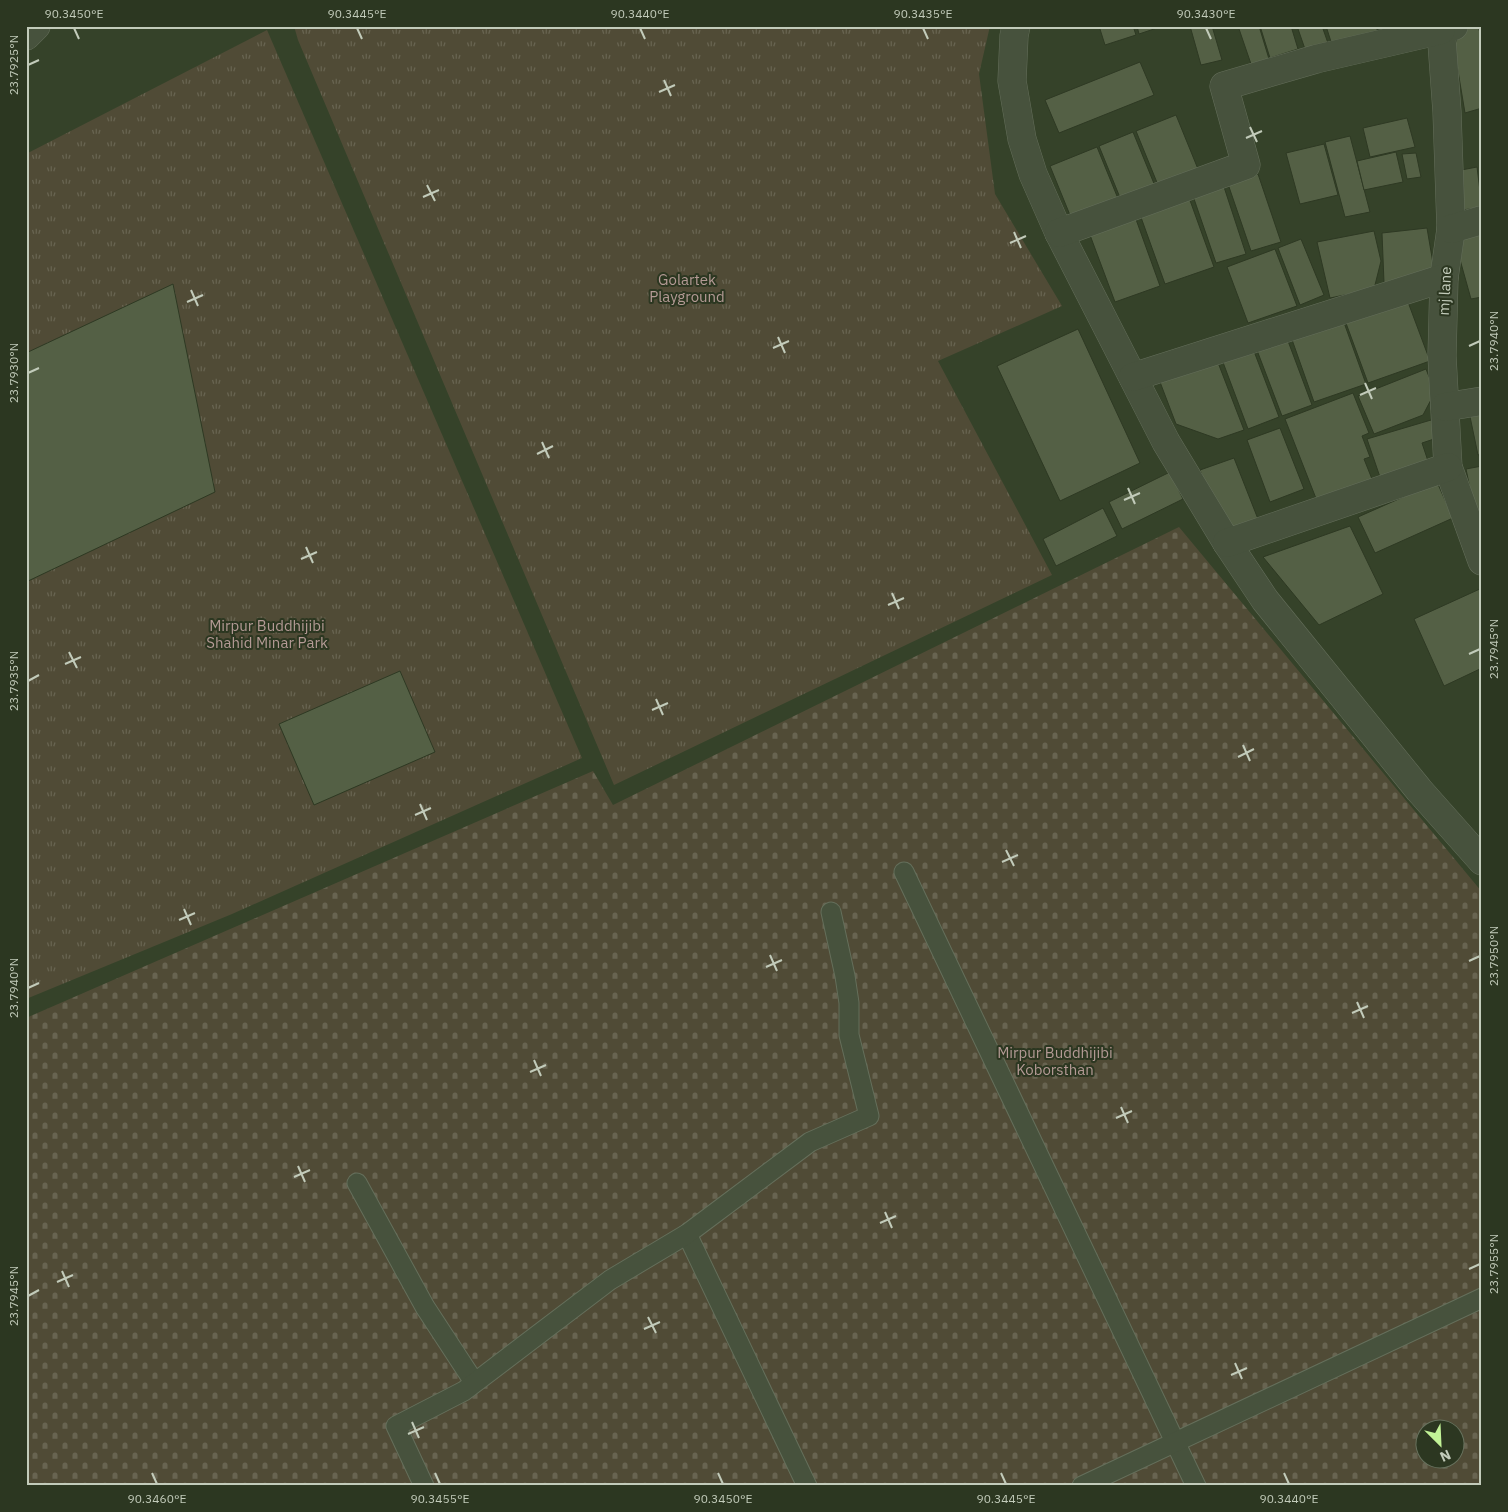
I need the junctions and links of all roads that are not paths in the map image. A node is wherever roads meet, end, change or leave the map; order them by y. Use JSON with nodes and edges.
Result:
{"nodes":[{"id":1,"x":36,"y":26,"type":"edge"},
{"id":2,"x":1016,"y":26,"type":"edge"},
{"id":3,"x":1447,"y":28,"type":"edge"},
{"id":4,"x":26,"y":36,"type":"edge"},
{"id":5,"x":1482,"y":220,"type":"edge"},
{"id":6,"x":1451,"y":229,"type":"junction"},
{"id":7,"x":1059,"y":233,"type":"junction"},
{"id":8,"x":1444,"y":278,"type":"junction"},
{"id":9,"x":1133,"y":377,"type":"junction"},
{"id":10,"x":1482,"y":401,"type":"edge"},
{"id":11,"x":1445,"y":407,"type":"junction"},
{"id":12,"x":1448,"y":467,"type":"junction"},
{"id":13,"x":1227,"y":543,"type":"junction"},
{"id":14,"x":1482,"y":561,"type":"edge"},
{"id":15,"x":1482,"y":861,"type":"edge"},
{"id":16,"x":904,"y":872,"type":"dead end"},
{"id":17,"x":831,"y":912,"type":"dead end"},
{"id":18,"x":357,"y":1183,"type":"dead end"},
{"id":19,"x":687,"y":1234,"type":"junction"},
{"id":20,"x":1482,"y":1298,"type":"edge"},
{"id":21,"x":474,"y":1382,"type":"junction"},
{"id":22,"x":1176,"y":1442,"type":"junction"},
{"id":23,"x":424,"y":1486,"type":"edge"},
{"id":24,"x":806,"y":1486,"type":"edge"},
{"id":25,"x":1082,"y":1486,"type":"edge"},
{"id":26,"x":1196,"y":1486,"type":"edge"}],
"edges":[{"from":1,"to":4,"type":"street"},
{"from":2,"to":7,"type":"street"},
{"from":3,"to":6,"type":"street","name":"mj lane"},
{"from":3,"to":7,"type":"street"},
{"from":5,"to":6,"type":"street"},
{"from":6,"to":8,"type":"street","name":"mj lane"},
{"from":7,"to":9,"type":"street"},
{"from":8,"to":9,"type":"street"},
{"from":8,"to":11,"type":"street","name":"mj lane"},
{"from":9,"to":13,"type":"street"},
{"from":10,"to":11,"type":"street"},
{"from":11,"to":12,"type":"street","name":"mj lane"},
{"from":12,"to":13,"type":"street"},
{"from":12,"to":14,"type":"street","name":"mj lane"},
{"from":13,"to":15,"type":"street"},
{"from":16,"to":22,"type":"lane"},
{"from":17,"to":19,"type":"lane"},
{"from":18,"to":21,"type":"lane"},
{"from":19,"to":21,"type":"lane"},
{"from":19,"to":24,"type":"lane"},
{"from":20,"to":22,"type":"lane"},
{"from":21,"to":23,"type":"lane"},
{"from":22,"to":25,"type":"lane"},
{"from":22,"to":26,"type":"lane"}]}
